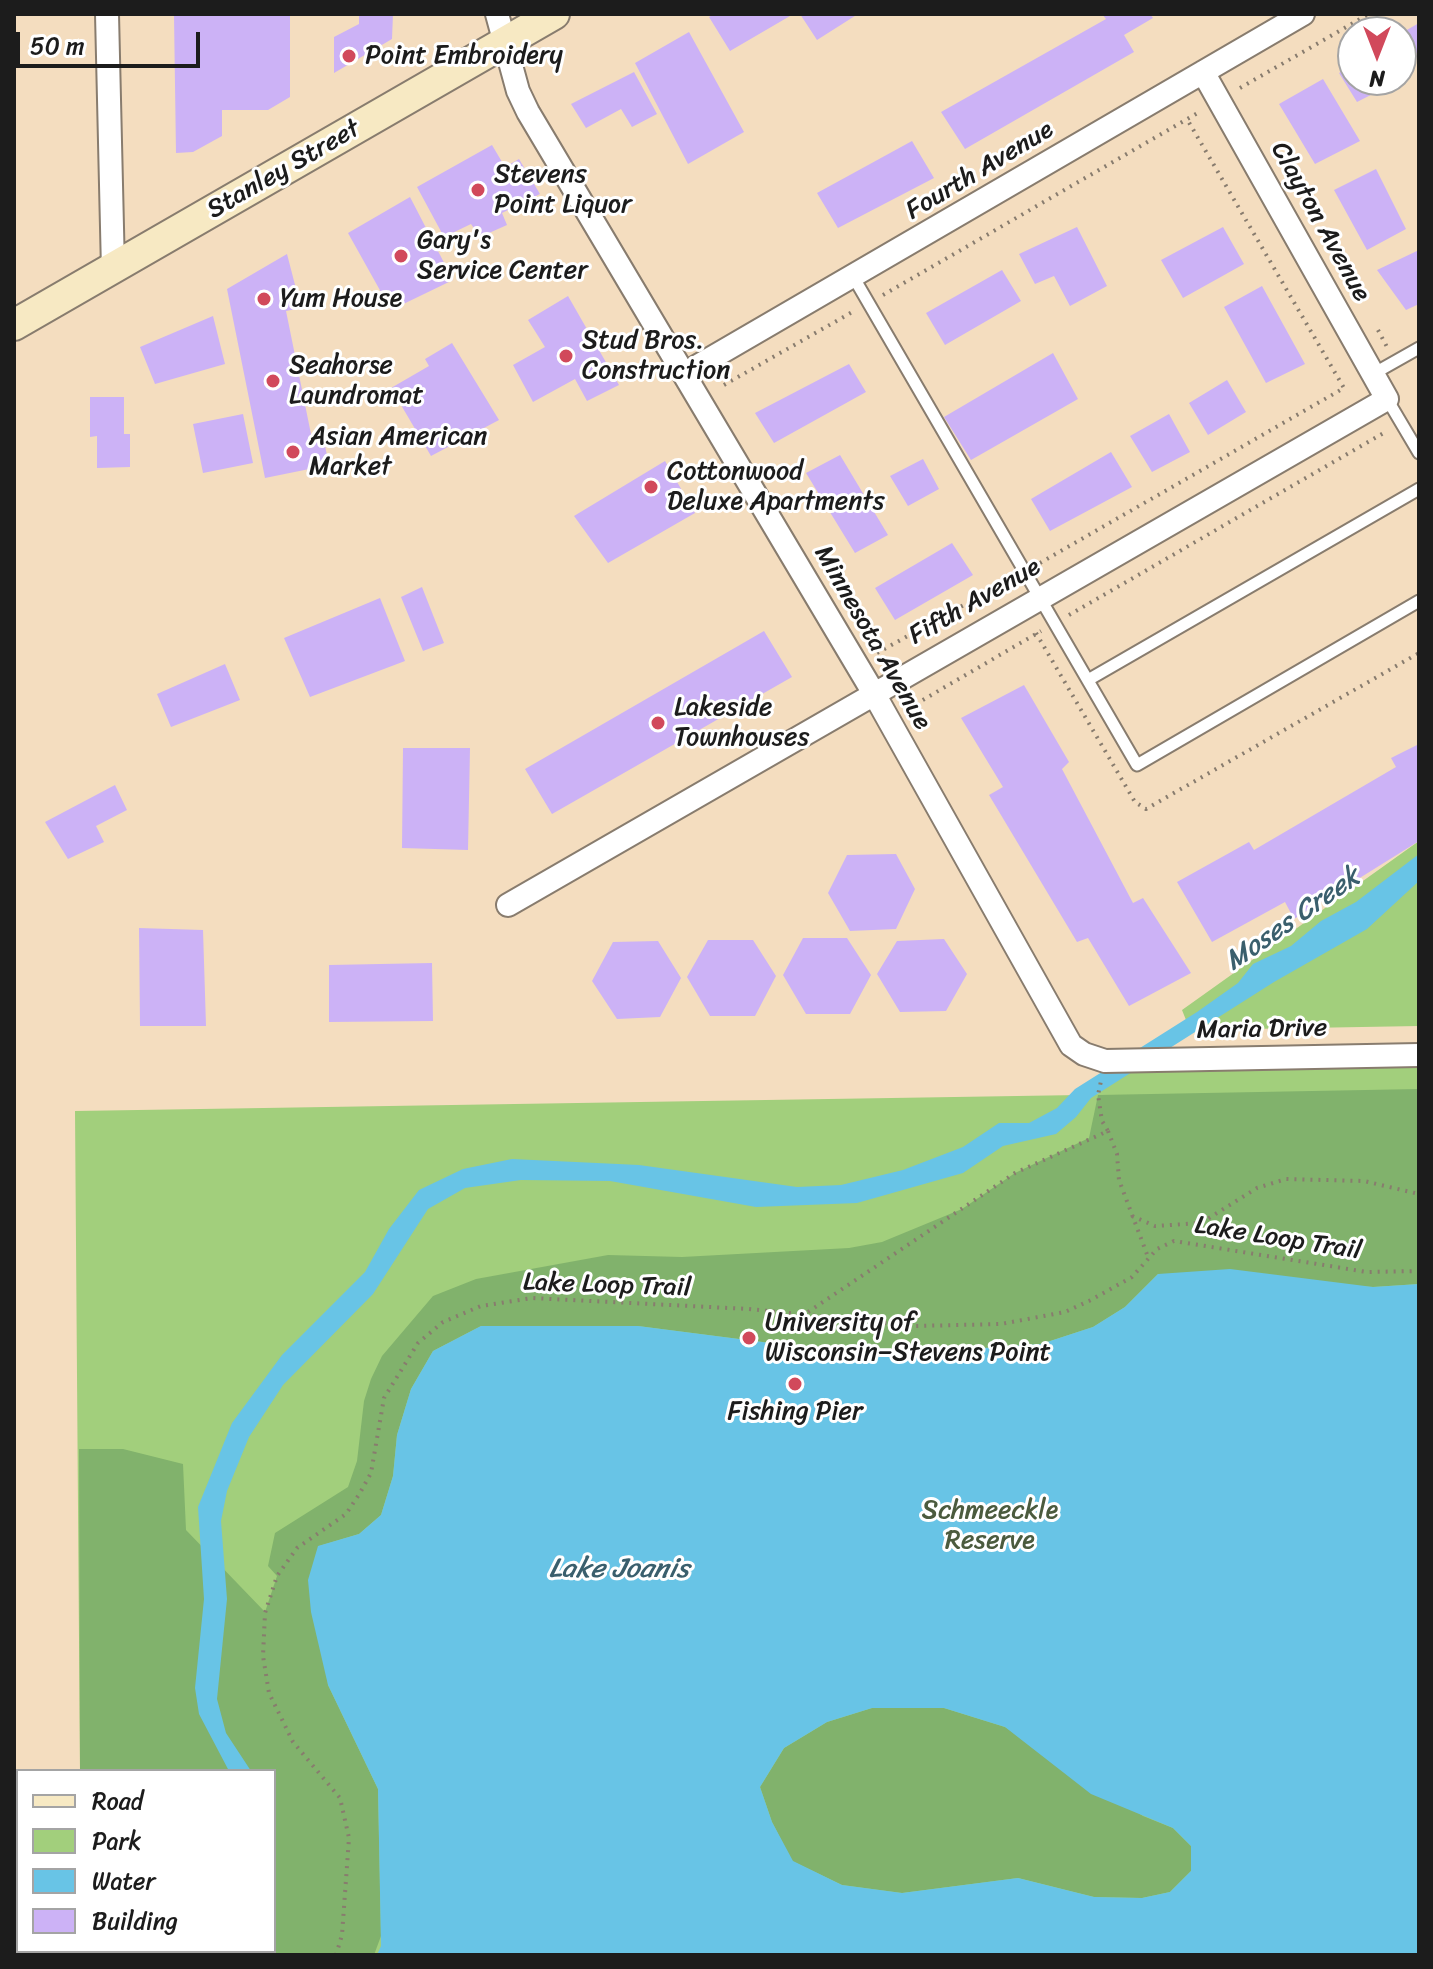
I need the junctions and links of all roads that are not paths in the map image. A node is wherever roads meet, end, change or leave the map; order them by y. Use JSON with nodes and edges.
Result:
{"nodes":[{"id":1,"x":107,"y":14,"type":"edge"},
{"id":2,"x":497,"y":14,"type":"edge"},
{"id":3,"x":554,"y":14,"type":"edge"},
{"id":4,"x":1303,"y":14,"type":"edge"},
{"id":5,"x":504,"y":43,"type":"junction"},
{"id":6,"x":1203,"y":72,"type":"junction"},
{"id":7,"x":113,"y":270,"type":"junction"},
{"id":8,"x":854,"y":278,"type":"junction"},
{"id":9,"x":14,"y":325,"type":"edge"},
{"id":10,"x":1419,"y":348,"type":"edge"},
{"id":11,"x":684,"y":374,"type":"junction"},
{"id":12,"x":1373,"y":374,"type":"junction"},
{"id":13,"x":1387,"y":399,"type":"junction"},
{"id":14,"x":1419,"y":453,"type":"edge"},
{"id":15,"x":1419,"y":489,"type":"edge"},
{"id":16,"x":1040,"y":597,"type":"junction"},
{"id":17,"x":1419,"y":601,"type":"edge"},
{"id":18,"x":1088,"y":680,"type":"junction"},
{"id":19,"x":873,"y":692,"type":"junction"},
{"id":20,"x":508,"y":905,"type":"dead end"},
{"id":21,"x":1419,"y":1055,"type":"edge"},
{"id":22,"x":1105,"y":1061,"type":"joint"}],
"edges":[{"from":1,"to":7,"type":"street"},
{"from":2,"to":5,"type":"street","name":"Minnesota Avenue"},
{"from":3,"to":5,"type":"street","name":"Stanley Street"},
{"from":4,"to":6,"type":"street","name":"Fourth Avenue"},
{"from":5,"to":7,"type":"street","name":"Stanley Street"},
{"from":5,"to":11,"type":"street","name":"Minnesota Avenue"},
{"from":6,"to":8,"type":"street","name":"Fourth Avenue"},
{"from":6,"to":12,"type":"street","name":"Clayton Avenue"},
{"from":7,"to":9,"type":"street","name":"Stanley Street"},
{"from":8,"to":11,"type":"street","name":"Fourth Avenue"},
{"from":8,"to":16,"type":"lane"},
{"from":10,"to":12,"type":"lane"},
{"from":11,"to":19,"type":"street","name":"Minnesota Avenue"},
{"from":12,"to":13,"type":"street","name":"Clayton Avenue"},
{"from":13,"to":14,"type":"lane"},
{"from":13,"to":16,"type":"street","name":"Fifth Avenue"},
{"from":15,"to":18,"type":"lane"},
{"from":16,"to":18,"type":"lane"},
{"from":16,"to":19,"type":"street","name":"Fifth Avenue"},
{"from":17,"to":18,"type":"lane"},
{"from":19,"to":20,"type":"street","name":"Fifth Avenue"},
{"from":19,"to":22,"type":"street","name":"Minnesota Avenue"},
{"from":21,"to":22,"type":"street","name":"Maria Drive"}]}
